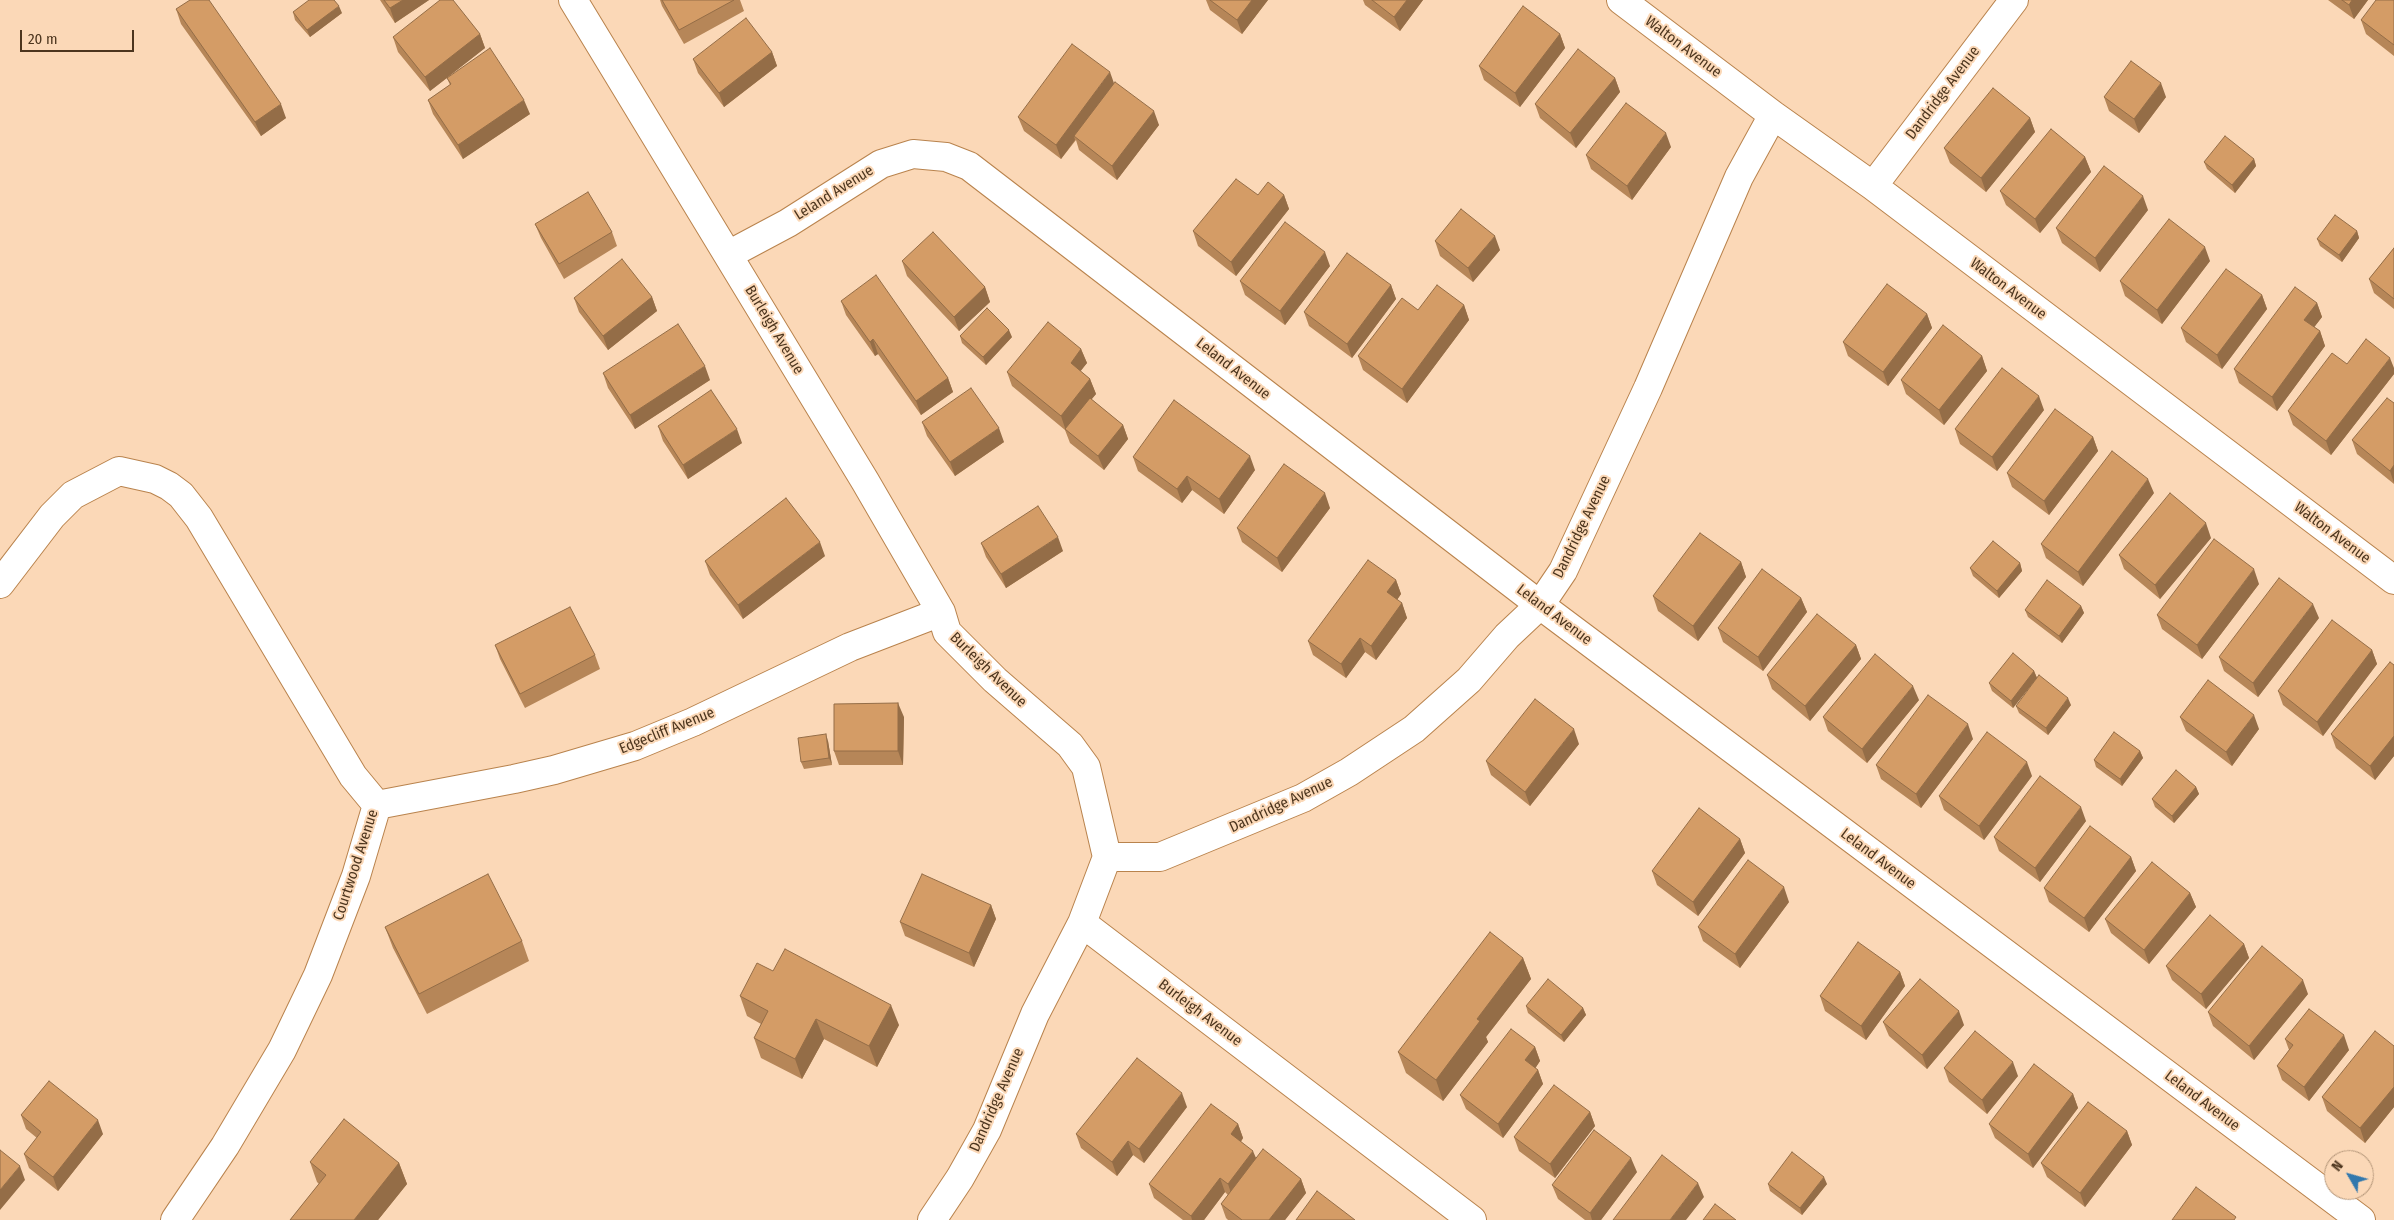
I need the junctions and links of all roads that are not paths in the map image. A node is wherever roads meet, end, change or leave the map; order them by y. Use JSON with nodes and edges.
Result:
{"nodes":[{"id":1,"x":573,"y":0,"type":"edge"},
{"id":2,"x":1621,"y":0,"type":"edge"},
{"id":3,"x":2014,"y":0,"type":"edge"},
{"id":4,"x":1773,"y":115,"type":"junction"},
{"id":5,"x":1873,"y":186,"type":"junction"},
{"id":6,"x":728,"y":255,"type":"junction"},
{"id":7,"x":2394,"y":580,"type":"edge"},
{"id":8,"x":0,"y":584,"type":"edge"},
{"id":9,"x":1540,"y":605,"type":"junction"},
{"id":10,"x":941,"y":612,"type":"junction"},
{"id":11,"x":377,"y":805,"type":"junction"},
{"id":12,"x":1107,"y":857,"type":"junction"},
{"id":13,"x":1082,"y":923,"type":"junction"},
{"id":14,"x":175,"y":1220,"type":"edge"},
{"id":15,"x":932,"y":1220,"type":"edge"},
{"id":16,"x":1472,"y":1220,"type":"edge"},
{"id":17,"x":2360,"y":1220,"type":"edge"}],
"edges":[{"from":1,"to":6,"type":"street","name":"Burleigh Avenue"},
{"from":2,"to":4,"type":"street","name":"Walton Avenue"},
{"from":3,"to":5,"type":"street","name":"Dandridge Avenue"},
{"from":4,"to":5,"type":"street","name":"Walton Avenue"},
{"from":4,"to":9,"type":"street","name":"Dandridge Avenue"},
{"from":5,"to":7,"type":"street","name":"Walton Avenue"},
{"from":6,"to":9,"type":"street","name":"Leland Avenue"},
{"from":6,"to":10,"type":"street","name":"Burleigh Avenue"},
{"from":8,"to":11,"type":"street","name":"Courtwood Avenue"},
{"from":9,"to":12,"type":"street","name":"Dandridge Avenue"},
{"from":9,"to":17,"type":"street","name":"Leland Avenue"},
{"from":10,"to":11,"type":"street","name":"Edgecliff Avenue"},
{"from":10,"to":12,"type":"street","name":"Burleigh Avenue"},
{"from":11,"to":14,"type":"street","name":"Courtwood Avenue"},
{"from":12,"to":13,"type":"street"},
{"from":13,"to":15,"type":"street","name":"Dandridge Avenue"},
{"from":13,"to":16,"type":"street","name":"Burleigh Avenue"}]}
